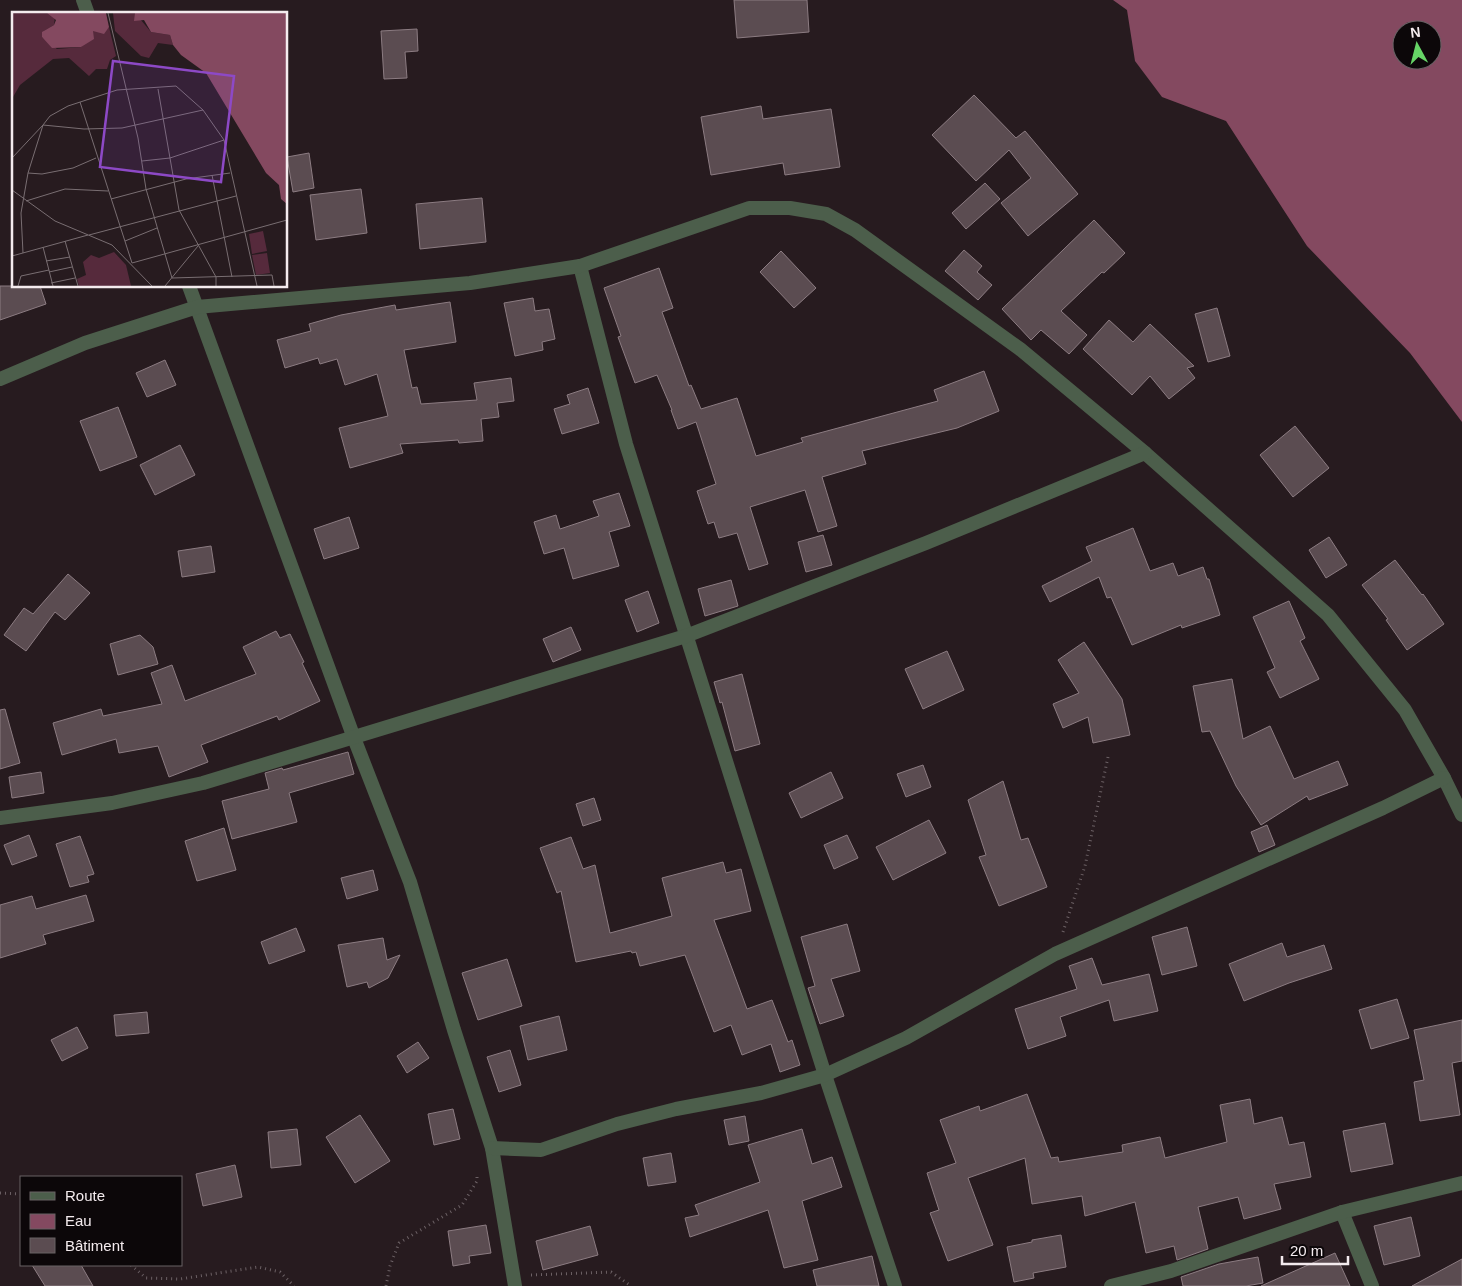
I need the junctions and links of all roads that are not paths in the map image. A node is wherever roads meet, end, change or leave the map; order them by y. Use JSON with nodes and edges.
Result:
{"nodes":[{"id":1,"x":83,"y":0,"type":"edge"},
{"id":2,"x":87,"y":12,"type":"edge"},
{"id":3,"x":580,"y":266,"type":"junction"},
{"id":4,"x":190,"y":288,"type":"edge"},
{"id":5,"x":197,"y":307,"type":"junction"},
{"id":6,"x":0,"y":379,"type":"edge"},
{"id":7,"x":1145,"y":453,"type":"junction"},
{"id":8,"x":686,"y":636,"type":"junction"},
{"id":9,"x":354,"y":738,"type":"junction"},
{"id":10,"x":1444,"y":778,"type":"junction"},
{"id":11,"x":1462,"y":815,"type":"edge"},
{"id":12,"x":0,"y":818,"type":"edge"},
{"id":13,"x":825,"y":1075,"type":"junction"},
{"id":14,"x":492,"y":1148,"type":"junction"},
{"id":15,"x":1462,"y":1183,"type":"edge"},
{"id":16,"x":1342,"y":1212,"type":"junction"},
{"id":17,"x":514,"y":1281,"type":"edge"},
{"id":18,"x":895,"y":1286,"type":"edge"},
{"id":19,"x":1112,"y":1286,"type":"edge"},
{"id":20,"x":1372,"y":1286,"type":"edge"}],
"edges":[{"from":1,"to":2,"type":"street"},
{"from":3,"to":5,"type":"street"},
{"from":3,"to":7,"type":"street"},
{"from":3,"to":8,"type":"street"},
{"from":4,"to":5,"type":"street"},
{"from":5,"to":6,"type":"street"},
{"from":5,"to":9,"type":"street"},
{"from":7,"to":8,"type":"street"},
{"from":7,"to":10,"type":"street"},
{"from":8,"to":9,"type":"street"},
{"from":8,"to":13,"type":"street"},
{"from":9,"to":12,"type":"street"},
{"from":9,"to":14,"type":"street"},
{"from":10,"to":11,"type":"street"},
{"from":10,"to":13,"type":"street"},
{"from":13,"to":14,"type":"street"},
{"from":13,"to":18,"type":"street"},
{"from":14,"to":17,"type":"street"},
{"from":15,"to":16,"type":"street"},
{"from":16,"to":19,"type":"street"},
{"from":16,"to":20,"type":"street"}]}
